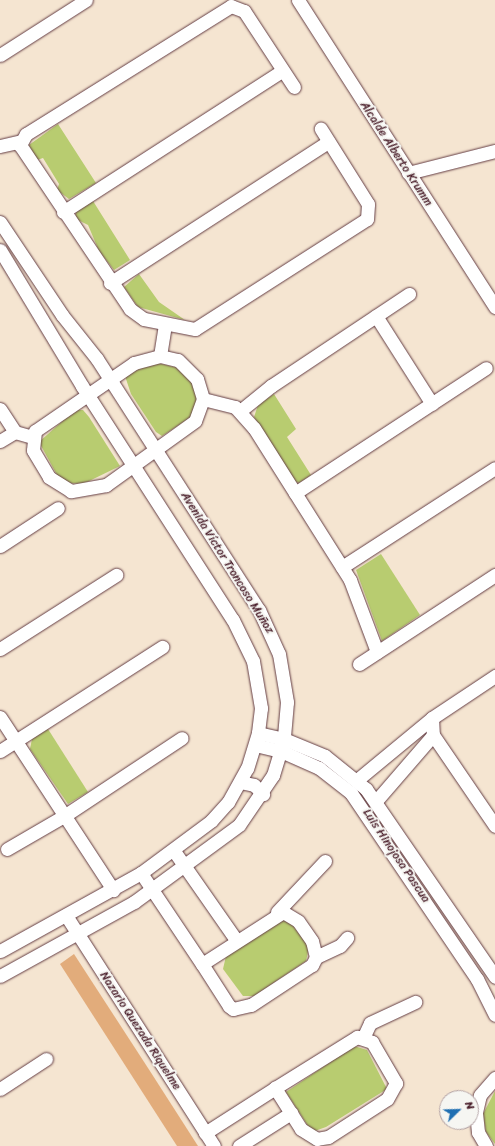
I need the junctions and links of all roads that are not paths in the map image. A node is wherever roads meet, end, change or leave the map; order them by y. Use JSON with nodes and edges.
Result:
{"nodes":[{"id":1,"x":86,"y":0,"type":"edge"},
{"id":2,"x":298,"y":0,"type":"edge"},
{"id":3,"x":0,"y":55,"type":"edge"},
{"id":4,"x":282,"y":71,"type":"junction"},
{"id":5,"x":294,"y":87,"type":"dead end"},
{"id":6,"x":320,"y":129,"type":"dead end"},
{"id":7,"x":21,"y":141,"type":"junction"},
{"id":8,"x":328,"y":142,"type":"junction"},
{"id":9,"x":0,"y":146,"type":"edge"},
{"id":10,"x":495,"y":151,"type":"edge"},
{"id":11,"x":408,"y":174,"type":"junction"},
{"id":12,"x":63,"y":212,"type":"junction"},
{"id":13,"x":0,"y":222,"type":"edge"},
{"id":14,"x":0,"y":250,"type":"edge"},
{"id":15,"x":110,"y":282,"type":"junction"},
{"id":16,"x":409,"y":294,"type":"dead end"},
{"id":17,"x":495,"y":307,"type":"edge"},
{"id":18,"x":376,"y":316,"type":"junction"},
{"id":19,"x":165,"y":325,"type":"junction"},
{"id":20,"x":160,"y":356,"type":"junction"},
{"id":21,"x":486,"y":368,"type":"dead end"},
{"id":22,"x":110,"y":379,"type":"junction"},
{"id":23,"x":87,"y":394,"type":"junction"},
{"id":24,"x":203,"y":399,"type":"junction"},
{"id":25,"x":432,"y":404,"type":"junction"},
{"id":26,"x":0,"y":409,"type":"edge"},
{"id":27,"x":240,"y":411,"type":"junction"},
{"id":28,"x":15,"y":432,"type":"junction"},
{"id":29,"x":32,"y":437,"type":"junction"},
{"id":30,"x":0,"y":441,"type":"edge"},
{"id":31,"x":157,"y":452,"type":"junction"},
{"id":32,"x":134,"y":467,"type":"junction"},
{"id":33,"x":495,"y":468,"type":"edge"},
{"id":34,"x":295,"y":493,"type":"junction"},
{"id":35,"x":58,"y":508,"type":"dead end"},
{"id":36,"x":0,"y":546,"type":"edge"},
{"id":37,"x":342,"y":567,"type":"junction"},
{"id":38,"x":116,"y":575,"type":"dead end"},
{"id":39,"x":495,"y":575,"type":"edge"},
{"id":40,"x":162,"y":647,"type":"dead end"},
{"id":41,"x":0,"y":649,"type":"edge"},
{"id":42,"x":377,"y":652,"type":"junction"},
{"id":43,"x":359,"y":664,"type":"dead end"},
{"id":44,"x":494,"y":680,"type":"edge"},
{"id":45,"x":0,"y":717,"type":"edge"},
{"id":46,"x":432,"y":718,"type":"junction"},
{"id":47,"x":433,"y":735,"type":"junction"},
{"id":48,"x":182,"y":738,"type":"dead end"},
{"id":49,"x":257,"y":739,"type":"junction"},
{"id":50,"x":16,"y":741,"type":"junction"},
{"id":51,"x":283,"y":745,"type":"junction"},
{"id":52,"x":0,"y":751,"type":"edge"},
{"id":53,"x":357,"y":780,"type":"junction"},
{"id":54,"x":240,"y":782,"type":"junction"},
{"id":55,"x":263,"y":794,"type":"junction"},
{"id":56,"x":376,"y":802,"type":"junction"},
{"id":57,"x":64,"y":816,"type":"junction"},
{"id":58,"x":495,"y":826,"type":"edge"},
{"id":59,"x":7,"y":849,"type":"dead end"},
{"id":60,"x":174,"y":851,"type":"junction"},
{"id":61,"x":324,"y":861,"type":"dead end"},
{"id":62,"x":186,"y":867,"type":"junction"},
{"id":63,"x":141,"y":873,"type":"junction"},
{"id":64,"x":113,"y":890,"type":"junction"},
{"id":65,"x":152,"y":890,"type":"junction"},
{"id":66,"x":277,"y":912,"type":"junction"},
{"id":67,"x":67,"y":917,"type":"junction"},
{"id":68,"x":78,"y":935,"type":"junction"},
{"id":69,"x":347,"y":938,"type":"dead end"},
{"id":70,"x":236,"y":940,"type":"junction"},
{"id":71,"x":0,"y":951,"type":"edge"},
{"id":72,"x":316,"y":957,"type":"junction"},
{"id":73,"x":202,"y":964,"type":"junction"},
{"id":74,"x":0,"y":976,"type":"edge"},
{"id":75,"x":495,"y":977,"type":"edge"},
{"id":76,"x":415,"y":1002,"type":"dead end"},
{"id":77,"x":495,"y":1014,"type":"edge"},
{"id":78,"x":364,"y":1036,"type":"junction"},
{"id":79,"x":46,"y":1059,"type":"dead end"},
{"id":80,"x":495,"y":1078,"type":"edge"},
{"id":81,"x":275,"y":1088,"type":"junction"},
{"id":82,"x":0,"y":1089,"type":"edge"},
{"id":83,"x":291,"y":1113,"type":"junction"},
{"id":84,"x":205,"y":1133,"type":"junction"},
{"id":85,"x":480,"y":1144,"type":"edge"},
{"id":86,"x":214,"y":1146,"type":"edge"},
{"id":87,"x":239,"y":1146,"type":"edge"}],
"edges":[{"from":1,"to":3,"type":"street"},
{"from":2,"to":11,"type":"street","name":"Alcalde Alberto Krumm"},
{"from":4,"to":5,"type":"street"},
{"from":4,"to":7,"type":"street"},
{"from":4,"to":12,"type":"street"},
{"from":6,"to":8,"type":"street"},
{"from":7,"to":9,"type":"street"},
{"from":7,"to":12,"type":"street"},
{"from":8,"to":15,"type":"street"},
{"from":8,"to":19,"type":"street"},
{"from":10,"to":11,"type":"street"},
{"from":11,"to":17,"type":"street","name":"Alcalde Alberto Krumm"},
{"from":12,"to":15,"type":"street"},
{"from":13,"to":22,"type":"street","name":"Avenida Víctor Troncoso Muñoz"},
{"from":14,"to":23,"type":"street","name":"Avenida Víctor Troncoso Muñoz"},
{"from":15,"to":19,"type":"street"},
{"from":16,"to":18,"type":"street"},
{"from":18,"to":25,"type":"street"},
{"from":18,"to":27,"type":"street"},
{"from":19,"to":20,"type":"street"},
{"from":20,"to":22,"type":"street"},
{"from":20,"to":24,"type":"street"},
{"from":21,"to":25,"type":"street"},
{"from":22,"to":23,"type":"street"},
{"from":22,"to":31,"type":"street","name":"Avenida Víctor Troncoso Muñoz"},
{"from":23,"to":29,"type":"street"},
{"from":23,"to":32,"type":"street","name":"Avenida Víctor Troncoso Muñoz"},
{"from":24,"to":27,"type":"street"},
{"from":24,"to":31,"type":"street"},
{"from":25,"to":34,"type":"street"},
{"from":26,"to":28,"type":"street"},
{"from":27,"to":34,"type":"street"},
{"from":28,"to":29,"type":"street"},
{"from":28,"to":30,"type":"street"},
{"from":29,"to":32,"type":"street"},
{"from":31,"to":32,"type":"street"},
{"from":31,"to":51,"type":"street","name":"Avenida Víctor Troncoso Muñoz"},
{"from":32,"to":49,"type":"street","name":"Avenida Víctor Troncoso Muñoz"},
{"from":33,"to":37,"type":"street"},
{"from":34,"to":37,"type":"street"},
{"from":35,"to":36,"type":"street"},
{"from":37,"to":42,"type":"street"},
{"from":38,"to":41,"type":"street"},
{"from":39,"to":42,"type":"street"},
{"from":40,"to":50,"type":"street"},
{"from":42,"to":43,"type":"street"},
{"from":44,"to":46,"type":"street"},
{"from":45,"to":50,"type":"street"},
{"from":46,"to":47,"type":"street"},
{"from":46,"to":53,"type":"street"},
{"from":47,"to":56,"type":"street"},
{"from":47,"to":58,"type":"street"},
{"from":48,"to":57,"type":"street"},
{"from":49,"to":51,"type":"street","name":"Luis Hinojosa Pascua"},
{"from":49,"to":54,"type":"street","name":"Avenida Víctor Troncoso Muñoz"},
{"from":50,"to":52,"type":"street"},
{"from":50,"to":57,"type":"street"},
{"from":51,"to":53,"type":"street","name":"Luis Hinojosa Pascua"},
{"from":51,"to":55,"type":"street","name":"Avenida Víctor Troncoso Muñoz"},
{"from":51,"to":77,"type":"street","name":"Luis Hinojosa Pascua"},
{"from":53,"to":56,"type":"street","name":"Luis Hinojosa Pascua"},
{"from":54,"to":55,"type":"street"},
{"from":54,"to":60,"type":"street","name":"Avenida Víctor Troncoso Muñoz"},
{"from":55,"to":62,"type":"street","name":"Avenida Víctor Troncoso Muñoz"},
{"from":56,"to":75,"type":"street","name":"Luis Hinojosa Pascua"},
{"from":57,"to":59,"type":"street"},
{"from":57,"to":64,"type":"street"},
{"from":60,"to":62,"type":"street"},
{"from":60,"to":63,"type":"street","name":"Avenida Víctor Troncoso Muñoz"},
{"from":61,"to":66,"type":"street"},
{"from":62,"to":65,"type":"street","name":"Avenida Víctor Troncoso Muñoz"},
{"from":62,"to":70,"type":"street"},
{"from":63,"to":64,"type":"street","name":"Avenida Víctor Troncoso Muñoz"},
{"from":63,"to":65,"type":"street"},
{"from":64,"to":67,"type":"street","name":"Avenida Víctor Troncoso Muñoz"},
{"from":65,"to":68,"type":"street","name":"Avenida Víctor Troncoso Muñoz"},
{"from":65,"to":73,"type":"street"},
{"from":66,"to":70,"type":"street"},
{"from":66,"to":72,"type":"street"},
{"from":67,"to":68,"type":"street","name":"Nazario Quezada Riquelme"},
{"from":67,"to":71,"type":"street","name":"Avenida Víctor Troncoso Muñoz"},
{"from":68,"to":74,"type":"street","name":"Avenida Víctor Troncoso Muñoz"},
{"from":68,"to":84,"type":"street","name":"Nazario Quezada Riquelme"},
{"from":69,"to":72,"type":"street"},
{"from":70,"to":73,"type":"street"},
{"from":72,"to":73,"type":"street"},
{"from":76,"to":78,"type":"street"},
{"from":78,"to":81,"type":"street"},
{"from":78,"to":83,"type":"street"},
{"from":79,"to":82,"type":"street"},
{"from":80,"to":85,"type":"street"},
{"from":81,"to":83,"type":"street"},
{"from":81,"to":84,"type":"street"},
{"from":83,"to":87,"type":"street"},
{"from":84,"to":86,"type":"street","name":"Nazario Quezada Riquelme"}]}
